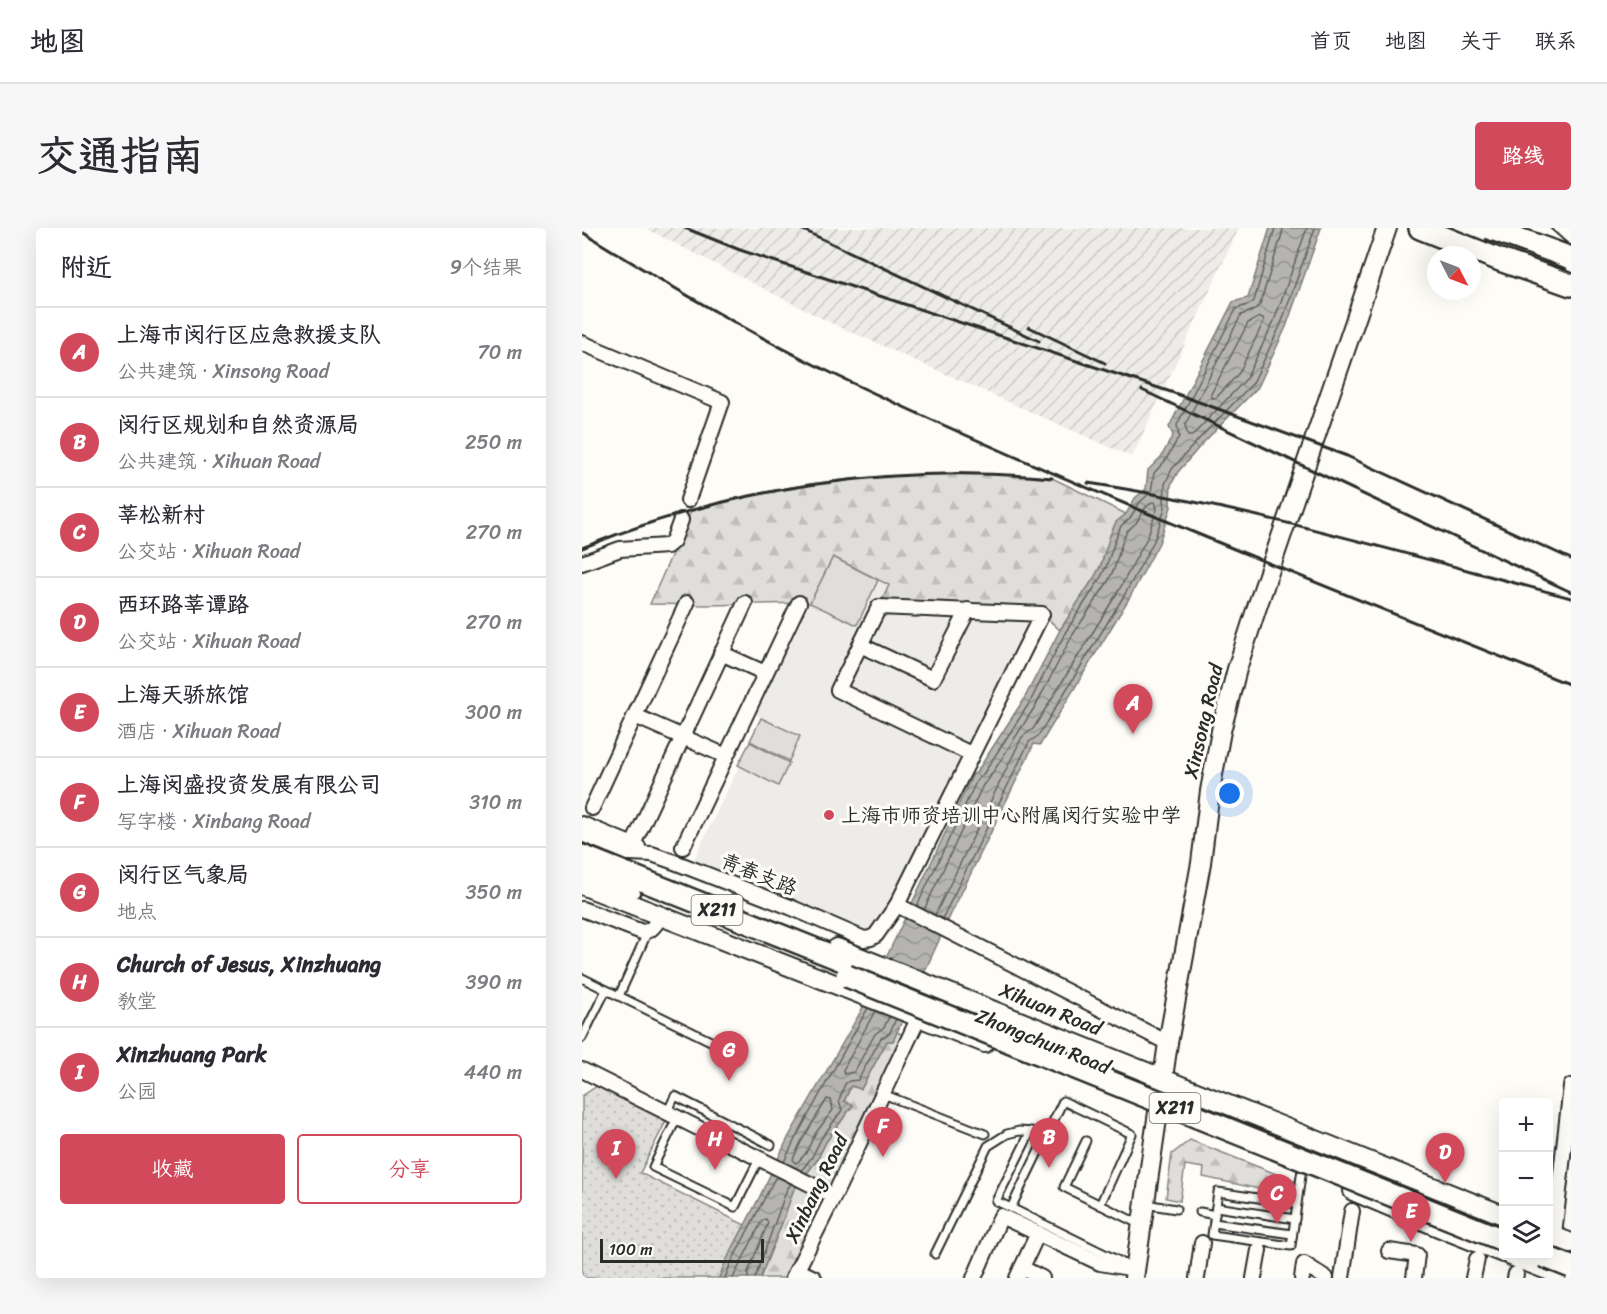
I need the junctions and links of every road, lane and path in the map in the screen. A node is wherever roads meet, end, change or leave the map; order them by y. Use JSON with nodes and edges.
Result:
{"nodes":[{"id":1,"x":1387,"y":228,"type":"edge"},
{"id":2,"x":1420,"y":228,"type":"edge"},
{"id":3,"x":1489,"y":228,"type":"edge"},
{"id":4,"x":1535,"y":228,"type":"edge"},
{"id":5,"x":1571,"y":259,"type":"edge"},
{"id":6,"x":1571,"y":285,"type":"edge"},
{"id":7,"x":582,"y":343,"type":"edge"},
{"id":8,"x":688,"y":500,"type":"dead end"},
{"id":9,"x":681,"y":520,"type":"dead end"},
{"id":10,"x":582,"y":563,"type":"edge"},
{"id":11,"x":687,"y":603,"type":"dead end"},
{"id":12,"x":745,"y":603,"type":"dead end"},
{"id":13,"x":798,"y":603,"type":"dead end"},
{"id":14,"x":968,"y":610,"type":"junction"},
{"id":15,"x":860,"y":645,"type":"junction"},
{"id":16,"x":722,"y":653,"type":"junction"},
{"id":17,"x":765,"y":673,"type":"junction"},
{"id":18,"x":635,"y":716,"type":"junction"},
{"id":19,"x":682,"y":737,"type":"junction"},
{"id":20,"x":972,"y":754,"type":"junction"},
{"id":21,"x":726,"y":756,"type":"junction"},
{"id":22,"x":591,"y":808,"type":"dead end"},
{"id":23,"x":582,"y":824,"type":"edge"},
{"id":24,"x":582,"y":834,"type":"edge"},
{"id":25,"x":582,"y":846,"type":"edge"},
{"id":26,"x":683,"y":847,"type":"dead end"},
{"id":27,"x":630,"y":849,"type":"junction"},
{"id":28,"x":582,"y":856,"type":"edge"},
{"id":29,"x":582,"y":872,"type":"edge"},
{"id":30,"x":582,"y":885,"type":"edge"},
{"id":31,"x":902,"y":907,"type":"junction"},
{"id":32,"x":582,"y":909,"type":"edge"},
{"id":33,"x":661,"y":916,"type":"junction"},
{"id":34,"x":648,"y":931,"type":"junction"},
{"id":35,"x":850,"y":976,"type":"junction"},
{"id":36,"x":582,"y":978,"type":"edge"},
{"id":37,"x":606,"y":990,"type":"junction"},
{"id":38,"x":619,"y":996,"type":"junction"},
{"id":39,"x":916,"y":1016,"type":"junction"},
{"id":40,"x":582,"y":1038,"type":"edge"},
{"id":41,"x":1168,"y":1043,"type":"junction"},
{"id":42,"x":737,"y":1054,"type":"dead end"},
{"id":43,"x":582,"y":1070,"type":"edge"},
{"id":44,"x":1163,"y":1078,"type":"junction"},
{"id":45,"x":1571,"y":1086,"type":"edge"},
{"id":46,"x":883,"y":1094,"type":"junction"},
{"id":47,"x":1158,"y":1110,"type":"junction"},
{"id":48,"x":672,"y":1115,"type":"junction"},
{"id":49,"x":1031,"y":1131,"type":"junction"},
{"id":50,"x":1047,"y":1133,"type":"junction"},
{"id":51,"x":985,"y":1134,"type":"dead end"},
{"id":52,"x":756,"y":1138,"type":"junction"},
{"id":53,"x":1086,"y":1141,"type":"dead end"},
{"id":54,"x":771,"y":1145,"type":"dead end"},
{"id":55,"x":759,"y":1159,"type":"junction"},
{"id":56,"x":1302,"y":1169,"type":"junction"},
{"id":57,"x":834,"y":1196,"type":"junction"},
{"id":58,"x":1145,"y":1204,"type":"junction"},
{"id":59,"x":1297,"y":1204,"type":"junction"},
{"id":60,"x":1101,"y":1205,"type":"junction"},
{"id":61,"x":1011,"y":1208,"type":"junction"},
{"id":62,"x":1176,"y":1209,"type":"dead end"},
{"id":63,"x":1352,"y":1211,"type":"dead end"},
{"id":64,"x":1200,"y":1212,"type":"dead end"},
{"id":65,"x":1499,"y":1213,"type":"edge"},
{"id":66,"x":1215,"y":1215,"type":"junction"},
{"id":67,"x":1553,"y":1216,"type":"edge"},
{"id":68,"x":1295,"y":1219,"type":"junction"},
{"id":69,"x":1499,"y":1224,"type":"edge"},
{"id":70,"x":1142,"y":1225,"type":"junction"},
{"id":71,"x":1038,"y":1233,"type":"junction"},
{"id":72,"x":1292,"y":1234,"type":"junction"},
{"id":73,"x":1499,"y":1238,"type":"edge"},
{"id":74,"x":1553,"y":1239,"type":"edge"},
{"id":75,"x":1553,"y":1240,"type":"edge"},
{"id":76,"x":1202,"y":1243,"type":"dead end"},
{"id":77,"x":1571,"y":1243,"type":"edge"},
{"id":78,"x":1259,"y":1250,"type":"dead end"},
{"id":79,"x":1499,"y":1250,"type":"edge"},
{"id":80,"x":1389,"y":1251,"type":"dead end"},
{"id":81,"x":1571,"y":1253,"type":"edge"},
{"id":82,"x":935,"y":1254,"type":"dead end"},
{"id":83,"x":1477,"y":1259,"type":"dead end"},
{"id":84,"x":1523,"y":1260,"type":"edge"},
{"id":85,"x":1571,"y":1267,"type":"edge"},
{"id":86,"x":1547,"y":1268,"type":"edge"},
{"id":87,"x":1019,"y":1273,"type":"edge"},
{"id":88,"x":1135,"y":1273,"type":"edge"},
{"id":89,"x":795,"y":1274,"type":"edge"},
{"id":90,"x":814,"y":1278,"type":"edge"},
{"id":91,"x":974,"y":1278,"type":"edge"},
{"id":92,"x":1042,"y":1278,"type":"edge"},
{"id":93,"x":1197,"y":1278,"type":"edge"},
{"id":94,"x":1254,"y":1278,"type":"edge"},
{"id":95,"x":1302,"y":1278,"type":"edge"},
{"id":96,"x":1326,"y":1278,"type":"edge"},
{"id":97,"x":1342,"y":1278,"type":"edge"},
{"id":98,"x":1414,"y":1278,"type":"edge"},
{"id":99,"x":1473,"y":1278,"type":"edge"},
{"id":100,"x":1568,"y":1278,"type":"edge"}],
"edges":[{"from":1,"to":41,"type":"main road","name":"Xinsong Road"},
{"from":2,"to":6,"type":"main road"},
{"from":3,"to":5,"type":"main road","bridge":true},
{"from":4,"to":5,"type":"main road"},
{"from":7,"to":8,"type":"street"},
{"from":9,"to":10,"type":"street"},
{"from":11,"to":18,"type":"street"},
{"from":12,"to":16,"type":"street"},
{"from":13,"to":17,"type":"street"},
{"from":14,"to":15,"type":"street"},
{"from":14,"to":15,"type":"street"},
{"from":14,"to":20,"type":"street","name":"青春支路"},
{"from":15,"to":20,"type":"street"},
{"from":16,"to":17,"type":"street"},
{"from":16,"to":19,"type":"street"},
{"from":17,"to":21,"type":"street"},
{"from":18,"to":19,"type":"street"},
{"from":18,"to":22,"type":"street"},
{"from":19,"to":21,"type":"street"},
{"from":19,"to":27,"type":"street"},
{"from":20,"to":31,"type":"street","name":"青春支路"},
{"from":21,"to":26,"type":"street"},
{"from":23,"to":27,"type":"street"},
{"from":24,"to":27,"type":"street","name":"青春支路"},
{"from":25,"to":44,"type":"main road","name":"Xihuan Road"},
{"from":27,"to":31,"type":"street","name":"青春支路"},
{"from":28,"to":35,"type":"main road","name":"Zhongchun Road","number":"X211"},
{"from":29,"to":35,"type":"main road","name":"Zhongchun Road","number":"X211"},
{"from":30,"to":33,"type":"main road"},
{"from":31,"to":41,"type":"street"},
{"from":32,"to":34,"type":"street"},
{"from":33,"to":34,"type":"street"},
{"from":33,"to":35,"type":"main road"},
{"from":34,"to":38,"type":"lane"},
{"from":35,"to":39,"type":"main road"},
{"from":35,"to":69,"type":"main road","name":"Zhongchun Road","number":"X211"},
{"from":35,"to":73,"type":"main road","name":"Zhongchun Road","number":"X211","bridge":true},
{"from":36,"to":37,"type":"lane"},
{"from":37,"to":38,"type":"lane"},
{"from":37,"to":40,"type":"lane"},
{"from":38,"to":42,"type":"lane"},
{"from":39,"to":46,"type":"street","name":"Xinbang Road"},
{"from":39,"to":47,"type":"main road"},
{"from":41,"to":44,"type":"main road","name":"Xinsong Road"},
{"from":43,"to":48,"type":"street"},
{"from":44,"to":47,"type":"main road","name":"Xinsong Road"},
{"from":44,"to":65,"type":"main road","name":"Xihuan Road"},
{"from":45,"to":67,"type":"street"},
{"from":46,"to":51,"type":"lane"},
{"from":46,"to":57,"type":"street","name":"Xinbang Road"},
{"from":47,"to":56,"type":"main road"},
{"from":47,"to":58,"type":"main road","name":"Xinsong Road"},
{"from":48,"to":52,"type":"lane"},
{"from":48,"to":55,"type":"street"},
{"from":48,"to":55,"type":"lane"},
{"from":49,"to":50,"type":"lane"},
{"from":49,"to":61,"type":"lane"},
{"from":49,"to":82,"type":"lane"},
{"from":50,"to":60,"type":"lane"},
{"from":50,"to":61,"type":"lane"},
{"from":52,"to":54,"type":"lane"},
{"from":52,"to":55,"type":"lane"},
{"from":53,"to":60,"type":"lane"},
{"from":55,"to":57,"type":"street"},
{"from":56,"to":59,"type":"lane"},
{"from":56,"to":79,"type":"main road"},
{"from":57,"to":89,"type":"street","name":"Xinbang Road"},
{"from":58,"to":62,"type":"lane"},
{"from":58,"to":70,"type":"main road","name":"Xinsong Road"},
{"from":59,"to":66,"type":"lane"},
{"from":59,"to":68,"type":"lane"},
{"from":60,"to":70,"type":"lane"},
{"from":61,"to":88,"type":"lane"},
{"from":63,"to":97,"type":"street"},
{"from":64,"to":66,"type":"lane"},
{"from":66,"to":68,"type":"lane"},
{"from":66,"to":72,"type":"lane"},
{"from":66,"to":72,"type":"lane"},
{"from":68,"to":72,"type":"lane"},
{"from":70,"to":88,"type":"main road","name":"Xinsong Road"},
{"from":71,"to":87,"type":"street"},
{"from":71,"to":88,"type":"street"},
{"from":71,"to":91,"type":"street"},
{"from":74,"to":77,"type":"main road"},
{"from":75,"to":81,"type":"main road"},
{"from":76,"to":93,"type":"street"},
{"from":78,"to":94,"type":"street"},
{"from":80,"to":98,"type":"street"},
{"from":83,"to":99,"type":"street"},
{"from":84,"to":86,"type":"main road"},
{"from":85,"to":86,"type":"main road","bridge":true},
{"from":86,"to":100,"type":"main road"},
{"from":87,"to":92,"type":"street"},
{"from":89,"to":90,"type":"street"},
{"from":95,"to":96,"type":"street"}]}
